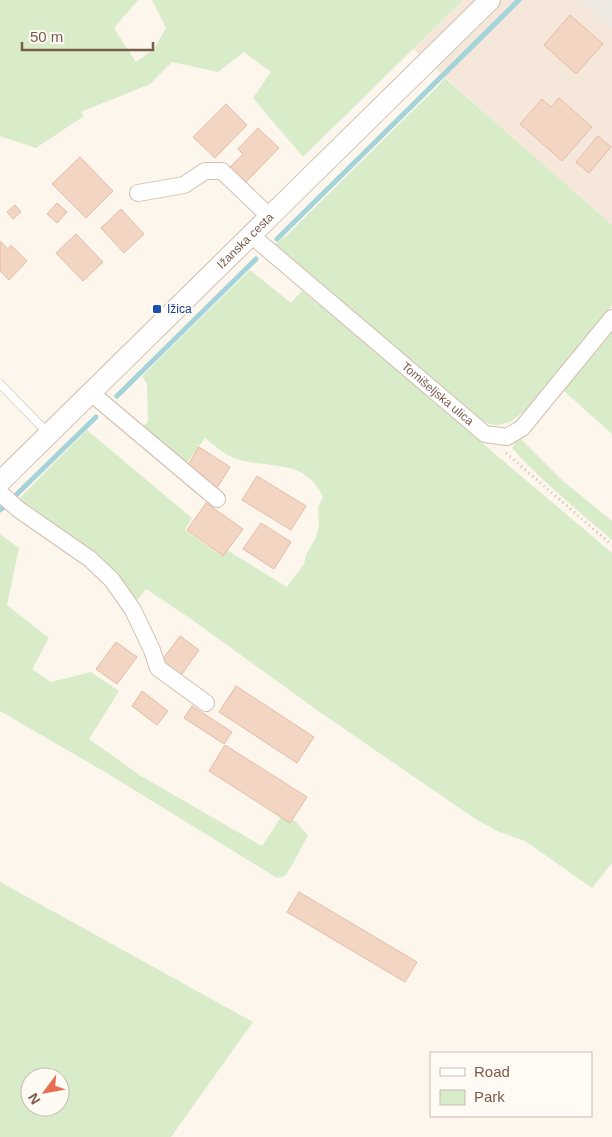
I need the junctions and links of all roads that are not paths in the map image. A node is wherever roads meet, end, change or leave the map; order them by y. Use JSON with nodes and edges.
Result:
{"nodes":[{"id":1,"x":490,"y":0,"type":"edge"},
{"id":2,"x":138,"y":193,"type":"dead end"},
{"id":3,"x":270,"y":217,"type":"junction"},
{"id":4,"x":251,"y":236,"type":"junction"},
{"id":5,"x":612,"y":318,"type":"edge"},
{"id":6,"x":0,"y":384,"type":"edge"},
{"id":7,"x":91,"y":393,"type":"junction"},
{"id":8,"x":49,"y":434,"type":"junction"},
{"id":9,"x":0,"y":482,"type":"edge"},
{"id":10,"x":0,"y":493,"type":"edge"},
{"id":11,"x":217,"y":499,"type":"dead end"},
{"id":12,"x":206,"y":703,"type":"dead end"}],
"edges":[{"from":1,"to":3,"type":"street","name":"Ižanska cesta"},
{"from":2,"to":3,"type":"street"},
{"from":3,"to":4,"type":"street","name":"Ižanska cesta"},
{"from":4,"to":5,"type":"street","name":"Tomišeljska ulica"},
{"from":4,"to":7,"type":"street","name":"Ižanska cesta"},
{"from":6,"to":8,"type":"lane"},
{"from":7,"to":8,"type":"street","name":"Ižanska cesta"},
{"from":7,"to":11,"type":"street"},
{"from":8,"to":9,"type":"street","name":"Ižanska cesta"},
{"from":10,"to":12,"type":"street"}]}
